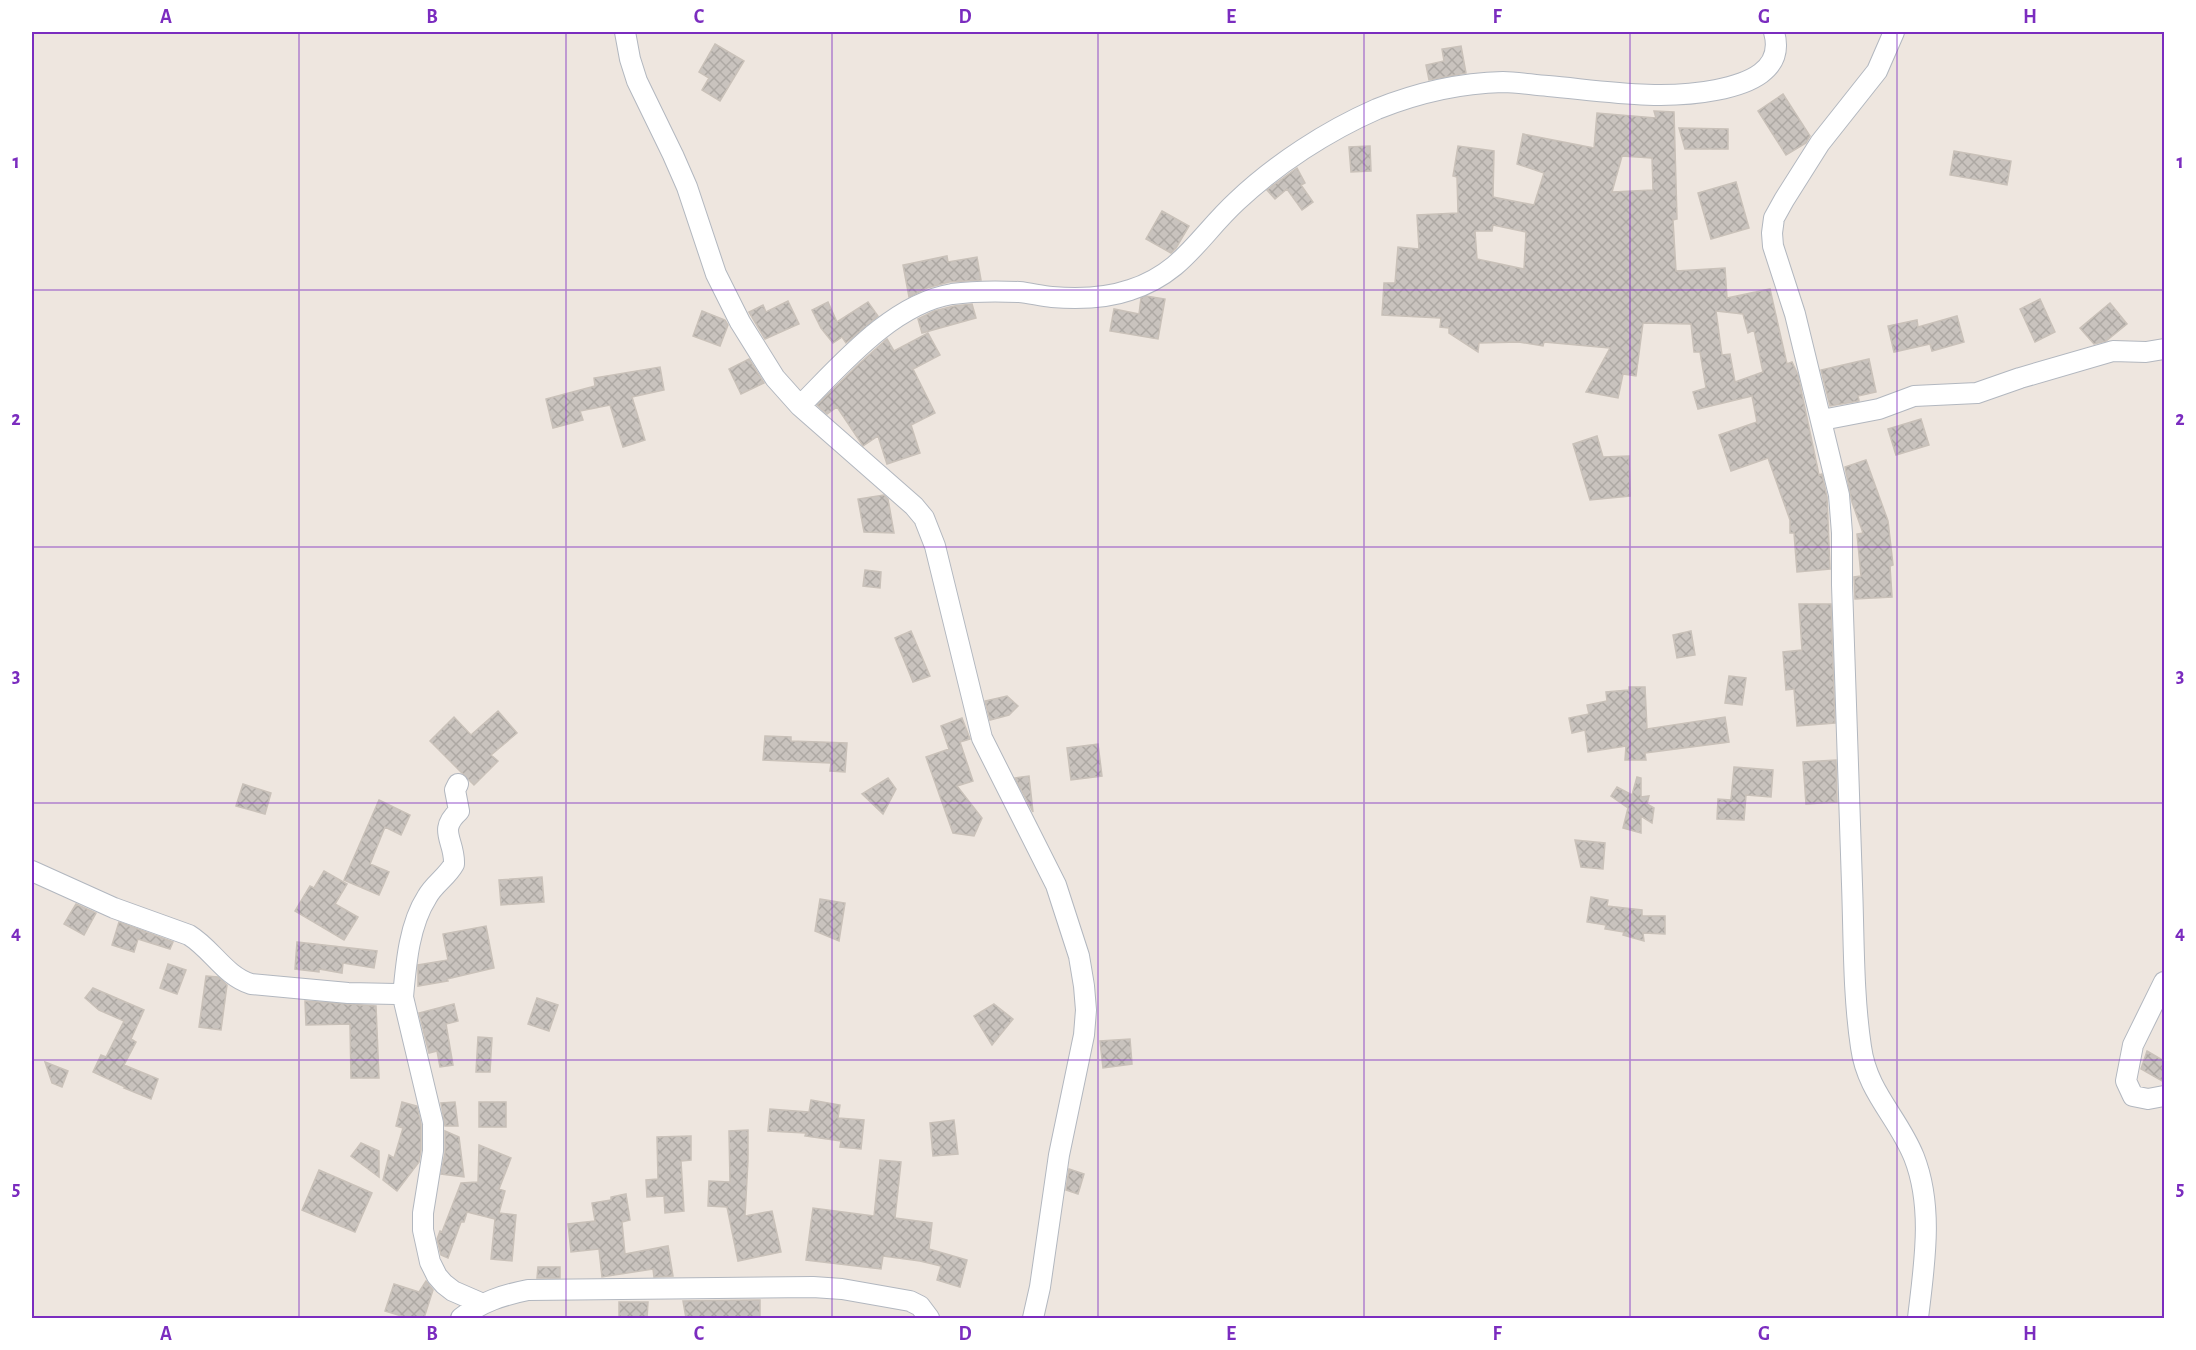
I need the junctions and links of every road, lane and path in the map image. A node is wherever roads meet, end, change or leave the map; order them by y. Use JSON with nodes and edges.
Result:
{"nodes":[{"id":1,"x":626,"y":32,"type":"edge"},
{"id":2,"x":1774,"y":32,"type":"edge"},
{"id":3,"x":1894,"y":32,"type":"edge"},
{"id":4,"x":2164,"y":349,"type":"edge"},
{"id":5,"x":800,"y":406,"type":"junction"},
{"id":6,"x":1822,"y":420,"type":"junction"},
{"id":7,"x":458,"y":784,"type":"dead end"},
{"id":8,"x":32,"y":871,"type":"edge"},
{"id":9,"x":2164,"y":982,"type":"edge"},
{"id":10,"x":403,"y":996,"type":"junction"},
{"id":11,"x":2164,"y":1096,"type":"edge"},
{"id":12,"x":483,"y":1304,"type":"junction"},
{"id":13,"x":461,"y":1318,"type":"edge"},
{"id":14,"x":929,"y":1318,"type":"edge"},
{"id":15,"x":1032,"y":1318,"type":"edge"},
{"id":16,"x":1918,"y":1318,"type":"edge"}],
"edges":[{"from":1,"to":5,"type":"street"},
{"from":2,"to":5,"type":"street"},
{"from":3,"to":6,"type":"street"},
{"from":4,"to":6,"type":"street"},
{"from":5,"to":15,"type":"street"},
{"from":6,"to":16,"type":"street"},
{"from":7,"to":10,"type":"street"},
{"from":8,"to":10,"type":"street"},
{"from":9,"to":11,"type":"street"},
{"from":10,"to":12,"type":"street"},
{"from":12,"to":13,"type":"street"},
{"from":12,"to":14,"type":"street"}]}
